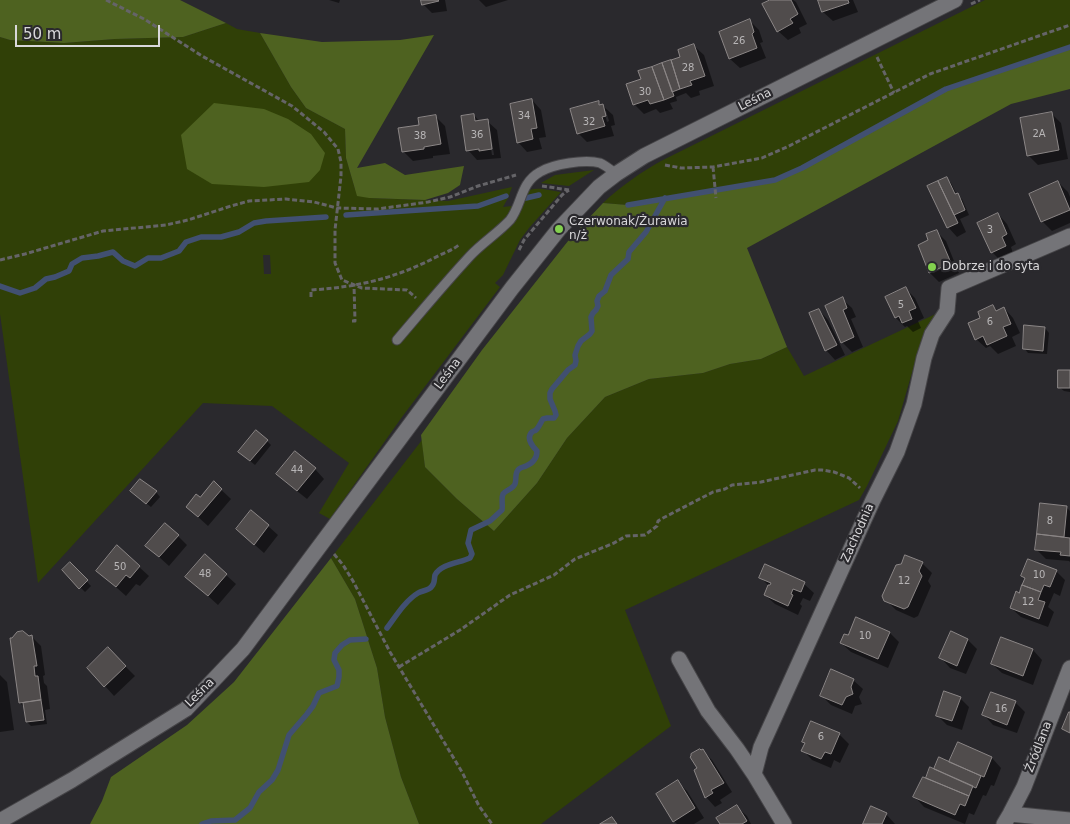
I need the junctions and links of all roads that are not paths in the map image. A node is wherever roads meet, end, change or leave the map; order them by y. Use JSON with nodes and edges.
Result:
{"nodes":[{"id":1,"x":955,"y":0,"type":"edge"},
{"id":2,"x":616,"y":174,"type":"junction"},
{"id":3,"x":1070,"y":236,"type":"edge"},
{"id":4,"x":397,"y":340,"type":"dead end"},
{"id":5,"x":679,"y":660,"type":"dead end"},
{"id":6,"x":1070,"y":668,"type":"edge"},
{"id":7,"x":754,"y":774,"type":"junction"},
{"id":8,"x":1007,"y":819,"type":"edge"},
{"id":9,"x":1070,"y":820,"type":"edge"},
{"id":10,"x":0,"y":821,"type":"edge"},
{"id":11,"x":784,"y":824,"type":"edge"}],
"edges":[{"from":1,"to":2,"type":"street","name":"Leśna"},
{"from":2,"to":4,"type":"lane"},
{"from":2,"to":10,"type":"street","name":"Leśna"},
{"from":3,"to":7,"type":"street","name":"Zachodnia"},
{"from":5,"to":7,"type":"street"},
{"from":6,"to":8,"type":"street","name":"Źródlana"},
{"from":7,"to":11,"type":"street"},
{"from":8,"to":9,"type":"street"}]}
